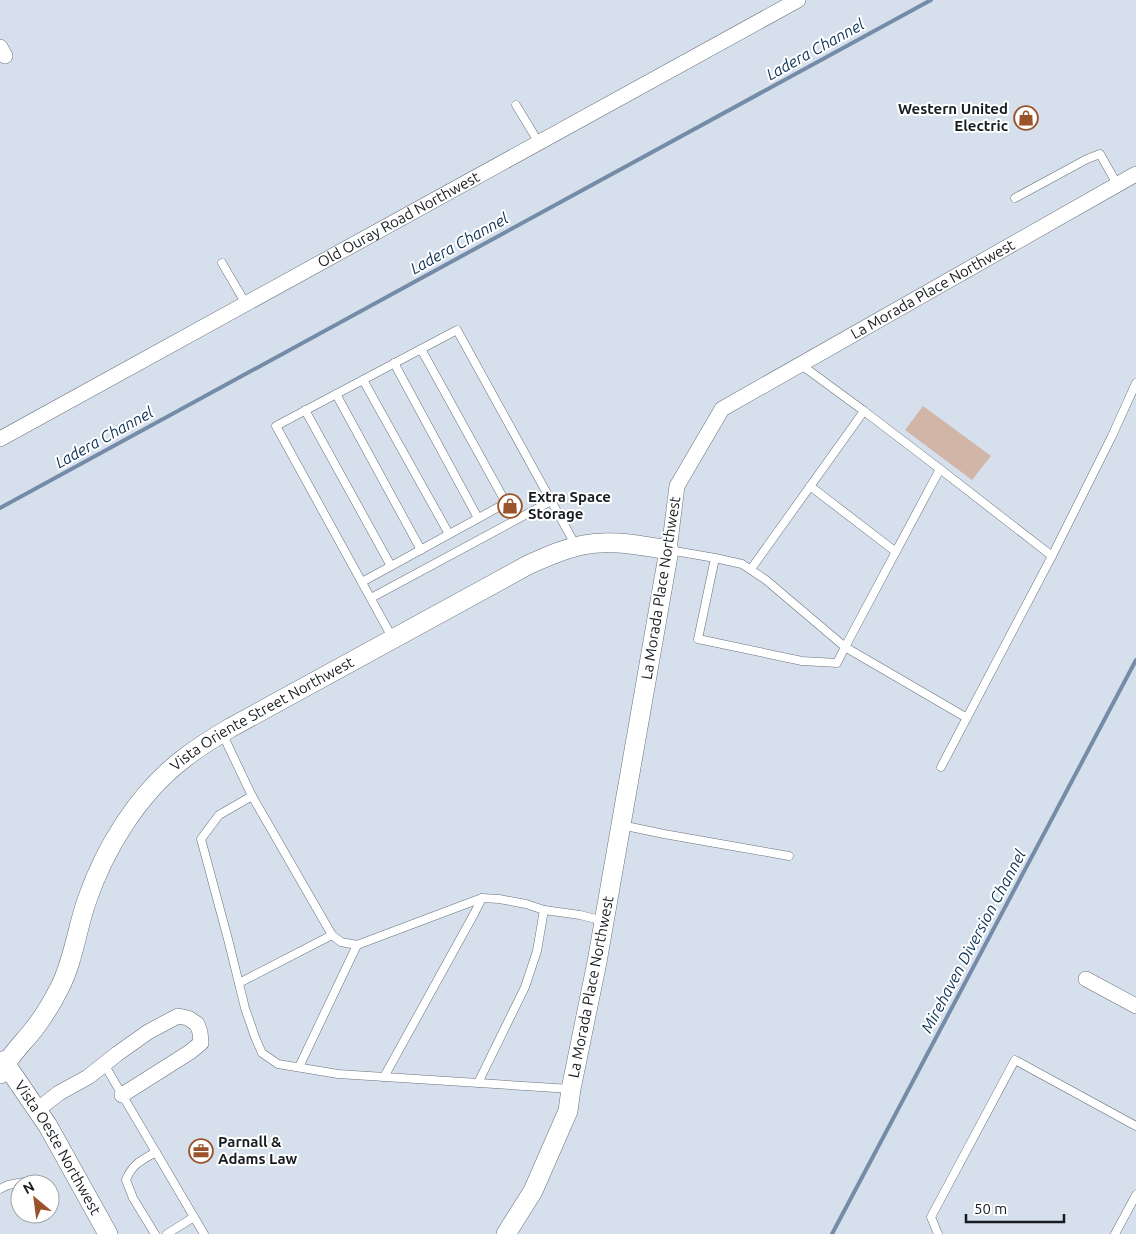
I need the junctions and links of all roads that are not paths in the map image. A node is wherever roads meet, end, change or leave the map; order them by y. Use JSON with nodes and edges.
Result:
{"nodes":[{"id":1,"x":798,"y":0,"type":"edge"},
{"id":2,"x":516,"y":105,"type":"dead end"},
{"id":3,"x":539,"y":143,"type":"junction"},
{"id":4,"x":1136,"y":174,"type":"edge"},
{"id":5,"x":1117,"y":184,"type":"junction"},
{"id":6,"x":1015,"y":198,"type":"dead end"},
{"id":7,"x":222,"y":263,"type":"dead end"},
{"id":8,"x":246,"y":304,"type":"junction"},
{"id":9,"x":421,"y":349,"type":"junction"},
{"id":10,"x":394,"y":363,"type":"junction"},
{"id":11,"x":800,"y":364,"type":"junction"},
{"id":12,"x":363,"y":380,"type":"junction"},
{"id":13,"x":1136,"y":383,"type":"edge"},
{"id":14,"x":336,"y":394,"type":"junction"},
{"id":15,"x":305,"y":410,"type":"junction"},
{"id":16,"x":864,"y":411,"type":"junction"},
{"id":17,"x":0,"y":439,"type":"edge"},
{"id":18,"x":940,"y":469,"type":"junction"},
{"id":19,"x":810,"y":486,"type":"junction"},
{"id":20,"x":551,"y":501,"type":"junction"},
{"id":21,"x":478,"y":518,"type":"junction"},
{"id":22,"x":449,"y":534,"type":"junction"},
{"id":23,"x":576,"y":546,"type":"junction"},
{"id":24,"x":421,"y":550,"type":"junction"},
{"id":25,"x":669,"y":550,"type":"junction"},
{"id":26,"x":896,"y":552,"type":"junction"},
{"id":27,"x":1052,"y":556,"type":"junction"},
{"id":28,"x":715,"y":558,"type":"junction"},
{"id":29,"x":391,"y":566,"type":"junction"},
{"id":30,"x":750,"y":570,"type":"junction"},
{"id":31,"x":362,"y":582,"type":"junction"},
{"id":32,"x":371,"y":598,"type":"junction"},
{"id":33,"x":393,"y":639,"type":"junction"},
{"id":34,"x":845,"y":647,"type":"junction"},
{"id":35,"x":967,"y":718,"type":"junction"},
{"id":36,"x":222,"y":732,"type":"junction"},
{"id":37,"x":941,"y":768,"type":"dead end"},
{"id":38,"x":252,"y":796,"type":"junction"},
{"id":39,"x":621,"y":825,"type":"junction"},
{"id":40,"x":789,"y":856,"type":"dead end"},
{"id":41,"x":482,"y":898,"type":"junction"},
{"id":42,"x":544,"y":910,"type":"junction"},
{"id":43,"x":604,"y":921,"type":"junction"},
{"id":44,"x":332,"y":935,"type":"junction"},
{"id":45,"x":358,"y":945,"type":"junction"},
{"id":46,"x":1086,"y":979,"type":"dead end"},
{"id":47,"x":239,"y":983,"type":"junction"},
{"id":48,"x":1136,"y":1006,"type":"edge"},
{"id":49,"x":1,"y":1064,"type":"edge"},
{"id":50,"x":104,"y":1064,"type":"junction"},
{"id":51,"x":299,"y":1067,"type":"junction"},
{"id":52,"x":384,"y":1077,"type":"junction"},
{"id":53,"x":478,"y":1083,"type":"junction"},
{"id":54,"x":571,"y":1089,"type":"junction"},
{"id":55,"x":122,"y":1095,"type":"junction"},
{"id":56,"x":37,"y":1110,"type":"junction"},
{"id":57,"x":1136,"y":1126,"type":"edge"},
{"id":58,"x":156,"y":1152,"type":"junction"},
{"id":59,"x":1136,"y":1195,"type":"edge"},
{"id":60,"x":194,"y":1217,"type":"junction"},
{"id":61,"x":108,"y":1234,"type":"edge"},
{"id":62,"x":155,"y":1234,"type":"edge"},
{"id":63,"x":167,"y":1234,"type":"edge"},
{"id":64,"x":204,"y":1234,"type":"edge"},
{"id":65,"x":506,"y":1234,"type":"edge"},
{"id":66,"x":938,"y":1234,"type":"edge"},
{"id":67,"x":1115,"y":1234,"type":"edge"}],
"edges":[{"from":1,"to":3,"type":"street","name":"Old Ouray Road Northwest"},
{"from":2,"to":3,"type":"lane"},
{"from":3,"to":8,"type":"street","name":"Old Ouray Road Northwest"},
{"from":4,"to":5,"type":"street","name":"La Morada Place Northwest"},
{"from":5,"to":6,"type":"lane"},
{"from":5,"to":11,"type":"street","name":"La Morada Place Northwest"},
{"from":7,"to":8,"type":"lane"},
{"from":8,"to":17,"type":"street","name":"Old Ouray Road Northwest"},
{"from":9,"to":10,"type":"lane"},
{"from":9,"to":20,"type":"lane"},
{"from":9,"to":21,"type":"lane"},
{"from":10,"to":12,"type":"lane"},
{"from":10,"to":21,"type":"lane"},
{"from":11,"to":16,"type":"lane"},
{"from":11,"to":25,"type":"street","name":"La Morada Place Northwest"},
{"from":12,"to":14,"type":"lane"},
{"from":12,"to":22,"type":"lane"},
{"from":13,"to":27,"type":"lane"},
{"from":14,"to":15,"type":"lane"},
{"from":14,"to":24,"type":"lane"},
{"from":15,"to":29,"type":"lane"},
{"from":15,"to":31,"type":"lane"},
{"from":16,"to":18,"type":"lane"},
{"from":16,"to":19,"type":"lane"},
{"from":18,"to":26,"type":"lane"},
{"from":18,"to":27,"type":"lane"},
{"from":19,"to":26,"type":"lane"},
{"from":19,"to":30,"type":"lane"},
{"from":20,"to":23,"type":"lane"},
{"from":20,"to":32,"type":"lane"},
{"from":21,"to":22,"type":"lane"},
{"from":22,"to":24,"type":"lane"},
{"from":23,"to":25,"type":"street","name":"Vista Oriente Street Northwest"},
{"from":23,"to":33,"type":"street","name":"Vista Oriente Street Northwest"},
{"from":24,"to":29,"type":"lane"},
{"from":25,"to":28,"type":"lane"},
{"from":25,"to":39,"type":"street","name":"La Morada Place Northwest"},
{"from":26,"to":34,"type":"lane"},
{"from":27,"to":35,"type":"lane"},
{"from":28,"to":30,"type":"lane"},
{"from":28,"to":34,"type":"lane"},
{"from":29,"to":31,"type":"lane"},
{"from":30,"to":34,"type":"lane"},
{"from":31,"to":32,"type":"lane"},
{"from":32,"to":33,"type":"lane"},
{"from":33,"to":36,"type":"street","name":"Vista Oriente Street Northwest"},
{"from":34,"to":35,"type":"lane"},
{"from":35,"to":37,"type":"lane"},
{"from":36,"to":38,"type":"lane"},
{"from":36,"to":49,"type":"street","name":"Vista Oriente Street Northwest"},
{"from":38,"to":44,"type":"lane"},
{"from":38,"to":47,"type":"lane"},
{"from":39,"to":40,"type":"lane"},
{"from":39,"to":43,"type":"street","name":"La Morada Place Northwest"},
{"from":41,"to":42,"type":"lane"},
{"from":41,"to":45,"type":"lane"},
{"from":41,"to":52,"type":"lane"},
{"from":42,"to":43,"type":"lane"},
{"from":42,"to":53,"type":"lane"},
{"from":43,"to":54,"type":"street","name":"La Morada Place Northwest"},
{"from":44,"to":45,"type":"lane"},
{"from":44,"to":47,"type":"lane"},
{"from":45,"to":51,"type":"lane"},
{"from":46,"to":48,"type":"street"},
{"from":47,"to":51,"type":"lane"},
{"from":49,"to":56,"type":"street","name":"Vista Oeste Northwest"},
{"from":50,"to":55,"type":"lane"},
{"from":50,"to":55,"type":"street"},
{"from":50,"to":56,"type":"street"},
{"from":51,"to":52,"type":"lane"},
{"from":52,"to":53,"type":"lane"},
{"from":53,"to":54,"type":"lane"},
{"from":54,"to":65,"type":"street","name":"La Morada Place Northwest"},
{"from":55,"to":58,"type":"lane"},
{"from":56,"to":61,"type":"street","name":"Vista Oeste Northwest"},
{"from":57,"to":66,"type":"lane"},
{"from":58,"to":60,"type":"lane"},
{"from":58,"to":62,"type":"lane"},
{"from":59,"to":67,"type":"lane"},
{"from":60,"to":63,"type":"lane"},
{"from":60,"to":64,"type":"lane"}]}
